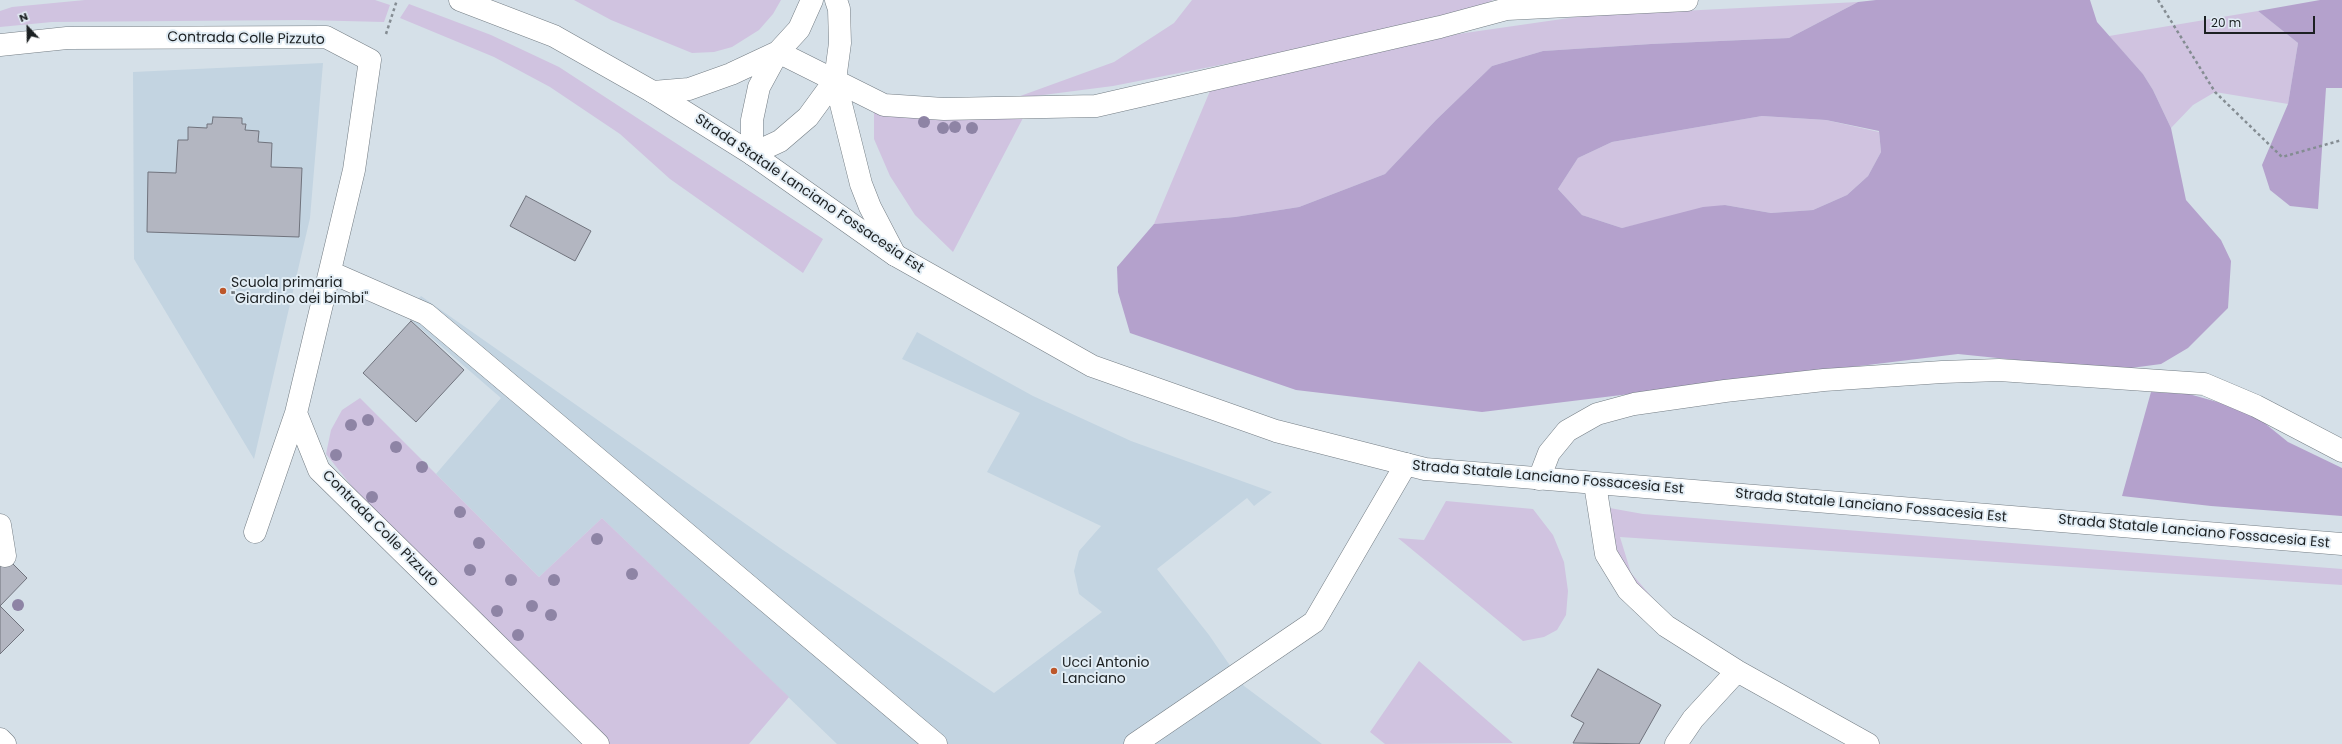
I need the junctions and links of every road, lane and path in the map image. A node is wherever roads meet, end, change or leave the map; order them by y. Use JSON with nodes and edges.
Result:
{"nodes":[{"id":1,"x":396,"y":0,"type":"edge"},
{"id":2,"x":460,"y":0,"type":"edge"},
{"id":3,"x":812,"y":0,"type":"edge"},
{"id":4,"x":836,"y":0,"type":"edge"},
{"id":5,"x":1687,"y":0,"type":"edge"},
{"id":6,"x":2158,"y":0,"type":"edge"},
{"id":7,"x":385,"y":40,"type":"dead end"},
{"id":8,"x":0,"y":45,"type":"edge"},
{"id":9,"x":778,"y":52,"type":"junction"},
{"id":10,"x":835,"y":80,"type":"junction"},
{"id":11,"x":653,"y":92,"type":"junction"},
{"id":12,"x":2342,"y":140,"type":"edge"},
{"id":13,"x":752,"y":154,"type":"junction"},
{"id":14,"x":895,"y":255,"type":"junction"},
{"id":15,"x":330,"y":272,"type":"junction"},
{"id":16,"x":296,"y":413,"type":"junction"},
{"id":17,"x":2342,"y":451,"type":"edge"},
{"id":18,"x":1406,"y":464,"type":"junction"},
{"id":19,"x":1539,"y":479,"type":"junction"},
{"id":20,"x":1594,"y":484,"type":"junction"},
{"id":21,"x":0,"y":525,"type":"edge"},
{"id":22,"x":255,"y":532,"type":"dead end"},
{"id":23,"x":2342,"y":544,"type":"edge"},
{"id":24,"x":5,"y":556,"type":"dead end"},
{"id":25,"x":1737,"y":671,"type":"junction"},
{"id":26,"x":0,"y":739,"type":"edge"},
{"id":27,"x":5,"y":744,"type":"edge"},
{"id":28,"x":598,"y":744,"type":"edge"},
{"id":29,"x":936,"y":744,"type":"edge"},
{"id":30,"x":1135,"y":744,"type":"edge"},
{"id":31,"x":1676,"y":744,"type":"edge"},
{"id":32,"x":1868,"y":744,"type":"edge"}],
"edges":[{"from":1,"to":7,"type":"path"},
{"from":2,"to":11,"type":"street","name":"Strada Statale Lanciano Fossacesia Est"},
{"from":3,"to":9,"type":"street"},
{"from":4,"to":10,"type":"street"},
{"from":5,"to":10,"type":"street"},
{"from":6,"to":12,"type":"path"},
{"from":8,"to":15,"type":"street","name":"Contrada Colle Pizzuto"},
{"from":9,"to":10,"type":"street"},
{"from":9,"to":11,"type":"street"},
{"from":9,"to":13,"type":"street"},
{"from":10,"to":13,"type":"street"},
{"from":10,"to":14,"type":"street"},
{"from":11,"to":13,"type":"street","name":"Strada Statale Lanciano Fossacesia Est"},
{"from":13,"to":14,"type":"street","name":"Strada Statale Lanciano Fossacesia Est"},
{"from":14,"to":18,"type":"street","name":"Strada Statale Lanciano Fossacesia Est"},
{"from":15,"to":16,"type":"street","name":"Contrada Colle Pizzuto"},
{"from":15,"to":29,"type":"street"},
{"from":16,"to":22,"type":"street"},
{"from":16,"to":28,"type":"street","name":"Contrada Colle Pizzuto"},
{"from":17,"to":19,"type":"street"},
{"from":18,"to":19,"type":"street","name":"Strada Statale Lanciano Fossacesia Est"},
{"from":18,"to":30,"type":"street"},
{"from":19,"to":20,"type":"street","name":"Strada Statale Lanciano Fossacesia Est"},
{"from":20,"to":23,"type":"street","name":"Strada Statale Lanciano Fossacesia Est"},
{"from":20,"to":25,"type":"street"},
{"from":21,"to":24,"type":"street"},
{"from":25,"to":31,"type":"street"},
{"from":25,"to":32,"type":"street"},
{"from":26,"to":27,"type":"street"}]}
